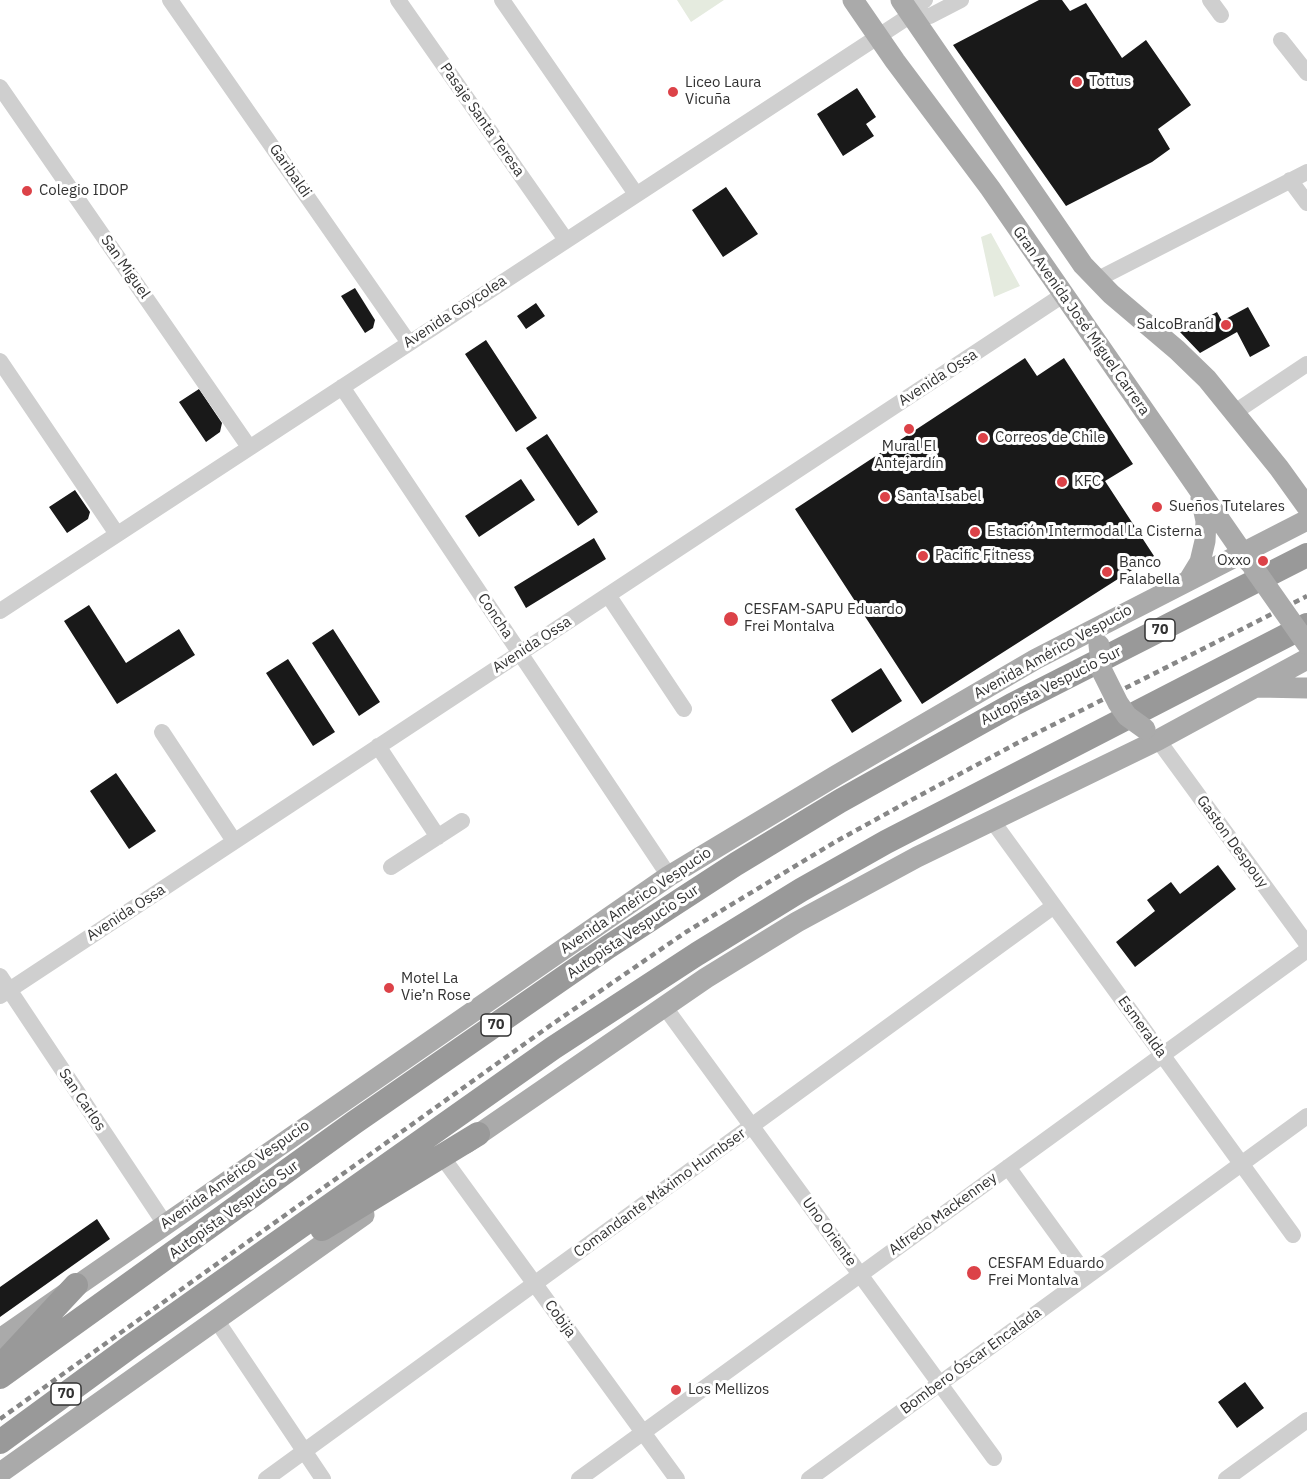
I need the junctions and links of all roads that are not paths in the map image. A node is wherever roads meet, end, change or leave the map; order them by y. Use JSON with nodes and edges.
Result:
{"nodes":[{"id":1,"x":170,"y":0,"type":"edge"},
{"id":2,"x":398,"y":0,"type":"edge"},
{"id":3,"x":501,"y":0,"type":"edge"},
{"id":4,"x":853,"y":0,"type":"edge"},
{"id":5,"x":961,"y":0,"type":"edge"},
{"id":6,"x":1210,"y":0,"type":"edge"},
{"id":7,"x":912,"y":5,"type":"edge"},
{"id":8,"x":1221,"y":15,"type":"dead end"},
{"id":9,"x":877,"y":36,"type":"junction"},
{"id":10,"x":1281,"y":40,"type":"dead end"},
{"id":11,"x":1307,"y":73,"type":"edge"},
{"id":12,"x":0,"y":87,"type":"edge"},
{"id":13,"x":1307,"y":172,"type":"edge"},
{"id":14,"x":1290,"y":180,"type":"junction"},
{"id":15,"x":636,"y":194,"type":"junction"},
{"id":16,"x":1307,"y":203,"type":"edge"},
{"id":17,"x":566,"y":240,"type":"junction"},
{"id":18,"x":1096,"y":280,"type":"junction"},
{"id":19,"x":1063,"y":295,"type":"junction"},
{"id":20,"x":409,"y":343,"type":"junction"},
{"id":21,"x":0,"y":361,"type":"edge"},
{"id":22,"x":1307,"y":364,"type":"edge"},
{"id":23,"x":342,"y":387,"type":"junction"},
{"id":24,"x":1235,"y":412,"type":"junction"},
{"id":25,"x":249,"y":447,"type":"junction"},
{"id":26,"x":1280,"y":468,"type":"junction"},
{"id":27,"x":1307,"y":483,"type":"edge"},
{"id":28,"x":1200,"y":492,"type":"junction"},
{"id":29,"x":1307,"y":507,"type":"edge"},
{"id":30,"x":1307,"y":520,"type":"edge"},
{"id":31,"x":117,"y":534,"type":"junction"},
{"id":32,"x":1307,"y":555,"type":"edge"},
{"id":33,"x":1247,"y":559,"type":"junction"},
{"id":34,"x":1189,"y":580,"type":"junction"},
{"id":35,"x":608,"y":595,"type":"junction"},
{"id":36,"x":0,"y":611,"type":"edge"},
{"id":37,"x":1111,"y":620,"type":"junction"},
{"id":38,"x":1307,"y":625,"type":"edge"},
{"id":39,"x":1307,"y":644,"type":"edge"},
{"id":40,"x":520,"y":653,"type":"junction"},
{"id":41,"x":1307,"y":659,"type":"edge"},
{"id":42,"x":1255,"y":687,"type":"junction"},
{"id":43,"x":1307,"y":688,"type":"edge"},
{"id":44,"x":684,"y":709,"type":"dead end"},
{"id":45,"x":162,"y":732,"type":"dead end"},
{"id":46,"x":1156,"y":735,"type":"junction"},
{"id":47,"x":378,"y":746,"type":"junction"},
{"id":48,"x":991,"y":819,"type":"junction"},
{"id":49,"x":462,"y":821,"type":"dead end"},
{"id":50,"x":438,"y":837,"type":"junction"},
{"id":51,"x":234,"y":842,"type":"junction"},
{"id":52,"x":391,"y":867,"type":"dead end"},
{"id":53,"x":669,"y":876,"type":"junction"},
{"id":54,"x":1054,"y":906,"type":"junction"},
{"id":55,"x":1307,"y":944,"type":"edge"},
{"id":56,"x":1307,"y":950,"type":"edge"},
{"id":57,"x":3,"y":987,"type":"edge"},
{"id":58,"x":664,"y":1006,"type":"junction"},
{"id":59,"x":1162,"y":1055,"type":"junction"},
{"id":60,"x":1307,"y":1116,"type":"edge"},
{"id":61,"x":752,"y":1126,"type":"junction"},
{"id":62,"x":478,"y":1134,"type":"junction"},
{"id":63,"x":443,"y":1158,"type":"junction"},
{"id":64,"x":1241,"y":1164,"type":"junction"},
{"id":65,"x":1008,"y":1167,"type":"junction"},
{"id":66,"x":165,"y":1224,"type":"junction"},
{"id":67,"x":1293,"y":1235,"type":"dead end"},
{"id":68,"x":860,"y":1274,"type":"junction"},
{"id":69,"x":1087,"y":1276,"type":"junction"},
{"id":70,"x":535,"y":1284,"type":"junction"},
{"id":71,"x":76,"y":1285,"type":"junction"},
{"id":72,"x":217,"y":1320,"type":"junction"},
{"id":73,"x":0,"y":1339,"type":"edge"},
{"id":74,"x":131,"y":1346,"type":"junction"},
{"id":75,"x":0,"y":1367,"type":"edge"},
{"id":76,"x":0,"y":1377,"type":"edge"},
{"id":77,"x":940,"y":1384,"type":"junction"},
{"id":78,"x":1307,"y":1420,"type":"edge"},
{"id":79,"x":643,"y":1432,"type":"junction"},
{"id":80,"x":0,"y":1442,"type":"edge"},
{"id":81,"x":305,"y":1451,"type":"junction"},
{"id":82,"x":994,"y":1458,"type":"dead end"},
{"id":83,"x":0,"y":1473,"type":"edge"},
{"id":84,"x":266,"y":1479,"type":"edge"},
{"id":85,"x":323,"y":1479,"type":"edge"},
{"id":86,"x":579,"y":1479,"type":"edge"},
{"id":87,"x":677,"y":1479,"type":"edge"},
{"id":88,"x":809,"y":1479,"type":"edge"},
{"id":89,"x":1226,"y":1479,"type":"edge"}],
"edges":[{"from":1,"to":20,"type":"street","name":"Garibaldi"},
{"from":2,"to":17,"type":"street","name":"Pasaje Santa Teresa"},
{"from":3,"to":15,"type":"street"},
{"from":4,"to":9,"type":"main road","name":"Gran Avenida José Miguel Carrera"},
{"from":5,"to":7,"type":"street","name":"Avenida Goycolea"},
{"from":6,"to":8,"type":"street"},
{"from":7,"to":9,"type":"street","name":"Avenida Goycolea"},
{"from":7,"to":18,"type":"main road"},
{"from":9,"to":15,"type":"street","name":"Avenida Goycolea"},
{"from":9,"to":19,"type":"main road","name":"Gran Avenida José Miguel Carrera"},
{"from":10,"to":11,"type":"street"},
{"from":12,"to":25,"type":"street","name":"San Miguel"},
{"from":13,"to":14,"type":"street"},
{"from":14,"to":16,"type":"street"},
{"from":14,"to":18,"type":"street"},
{"from":15,"to":17,"type":"street","name":"Avenida Goycolea"},
{"from":17,"to":20,"type":"street","name":"Avenida Goycolea"},
{"from":18,"to":24,"type":"main road"},
{"from":19,"to":28,"type":"main road","name":"Gran Avenida José Miguel Carrera"},
{"from":19,"to":35,"type":"street","name":"Avenida Ossa"},
{"from":20,"to":23,"type":"street","name":"Avenida Goycolea"},
{"from":21,"to":31,"type":"street"},
{"from":22,"to":24,"type":"street"},
{"from":23,"to":25,"type":"street","name":"Avenida Goycolea"},
{"from":23,"to":40,"type":"street","name":"Concha"},
{"from":24,"to":26,"type":"main road"},
{"from":25,"to":31,"type":"street","name":"Avenida Goycolea"},
{"from":26,"to":27,"type":"main road"},
{"from":26,"to":29,"type":"main road"},
{"from":28,"to":33,"type":"main road","name":"Gran Avenida José Miguel Carrera"},
{"from":28,"to":34,"type":"main road"},
{"from":30,"to":33,"type":"main road","name":"Avenida Américo Vespucio"},
{"from":31,"to":36,"type":"street","name":"Avenida Goycolea"},
{"from":32,"to":76,"type":"highway","name":"Autopista Vespucio Sur","number":"70"},
{"from":33,"to":34,"type":"main road","name":"Avenida Américo Vespucio"},
{"from":33,"to":39,"type":"main road","name":"Gran Avenida José Miguel Carrera","bridge":true},
{"from":34,"to":37,"type":"main road","name":"Avenida Américo Vespucio"},
{"from":35,"to":40,"type":"street","name":"Avenida Ossa"},
{"from":35,"to":44,"type":"street"},
{"from":37,"to":46,"type":"main road","bridge":true},
{"from":37,"to":53,"type":"main road","name":"Avenida Américo Vespucio"},
{"from":38,"to":74,"type":"highway","number":"70"},
{"from":40,"to":47,"type":"street","name":"Avenida Ossa"},
{"from":40,"to":53,"type":"street","name":"Concha"},
{"from":41,"to":42,"type":"main road"},
{"from":42,"to":43,"type":"main road"},
{"from":42,"to":46,"type":"main road"},
{"from":45,"to":51,"type":"street"},
{"from":46,"to":48,"type":"main road"},
{"from":46,"to":55,"type":"street","name":"Gaston Despouy"},
{"from":47,"to":50,"type":"street"},
{"from":47,"to":51,"type":"street","name":"Avenida Ossa"},
{"from":48,"to":54,"type":"street","name":"Esmeralda"},
{"from":48,"to":58,"type":"main road"},
{"from":49,"to":50,"type":"street"},
{"from":50,"to":52,"type":"street"},
{"from":51,"to":57,"type":"street","name":"Avenida Ossa"},
{"from":53,"to":66,"type":"main road","name":"Avenida Américo Vespucio"},
{"from":54,"to":59,"type":"street","name":"Esmeralda"},
{"from":54,"to":61,"type":"street","name":"Comandante Máximo Humbser"},
{"from":56,"to":59,"type":"street","name":"Alfredo Mackenney"},
{"from":57,"to":66,"type":"street","name":"San Carlos"},
{"from":58,"to":61,"type":"street","name":"Uno Oriente"},
{"from":58,"to":62,"type":"main road"},
{"from":59,"to":64,"type":"street","name":"Esmeralda"},
{"from":59,"to":65,"type":"street","name":"Alfredo Mackenney"},
{"from":60,"to":64,"type":"street","name":"Bombero Óscar Encalada"},
{"from":61,"to":68,"type":"street","name":"Uno Oriente"},
{"from":61,"to":70,"type":"street","name":"Comandante Máximo Humbser"},
{"from":62,"to":63,"type":"main road"},
{"from":62,"to":74,"type":"highway"},
{"from":63,"to":70,"type":"street","name":"Cobija"},
{"from":63,"to":72,"type":"main road"},
{"from":64,"to":67,"type":"street","name":"Esmeralda"},
{"from":64,"to":69,"type":"street","name":"Bombero Óscar Encalada"},
{"from":65,"to":68,"type":"street","name":"Alfredo Mackenney"},
{"from":65,"to":69,"type":"street"},
{"from":66,"to":71,"type":"main road","name":"Avenida Américo Vespucio"},
{"from":68,"to":77,"type":"street","name":"Uno Oriente"},
{"from":68,"to":79,"type":"street","name":"Alfredo Mackenney"},
{"from":69,"to":77,"type":"street","name":"Bombero Óscar Encalada"},
{"from":70,"to":79,"type":"street","name":"Cobija"},
{"from":70,"to":81,"type":"street","name":"Comandante Máximo Humbser"},
{"from":71,"to":73,"type":"main road","name":"Avenida Américo Vespucio"},
{"from":71,"to":75,"type":"highway"},
{"from":72,"to":81,"type":"street"},
{"from":72,"to":83,"type":"main road"},
{"from":74,"to":80,"type":"highway","number":"70"},
{"from":77,"to":82,"type":"street","name":"Uno Oriente"},
{"from":77,"to":88,"type":"street","name":"Bombero Óscar Encalada"},
{"from":78,"to":89,"type":"street"},
{"from":79,"to":86,"type":"street","name":"Alfredo Mackenney"},
{"from":79,"to":87,"type":"street","name":"Cobija"},
{"from":81,"to":84,"type":"street","name":"Comandante Máximo Humbser"},
{"from":81,"to":85,"type":"street"}]}
